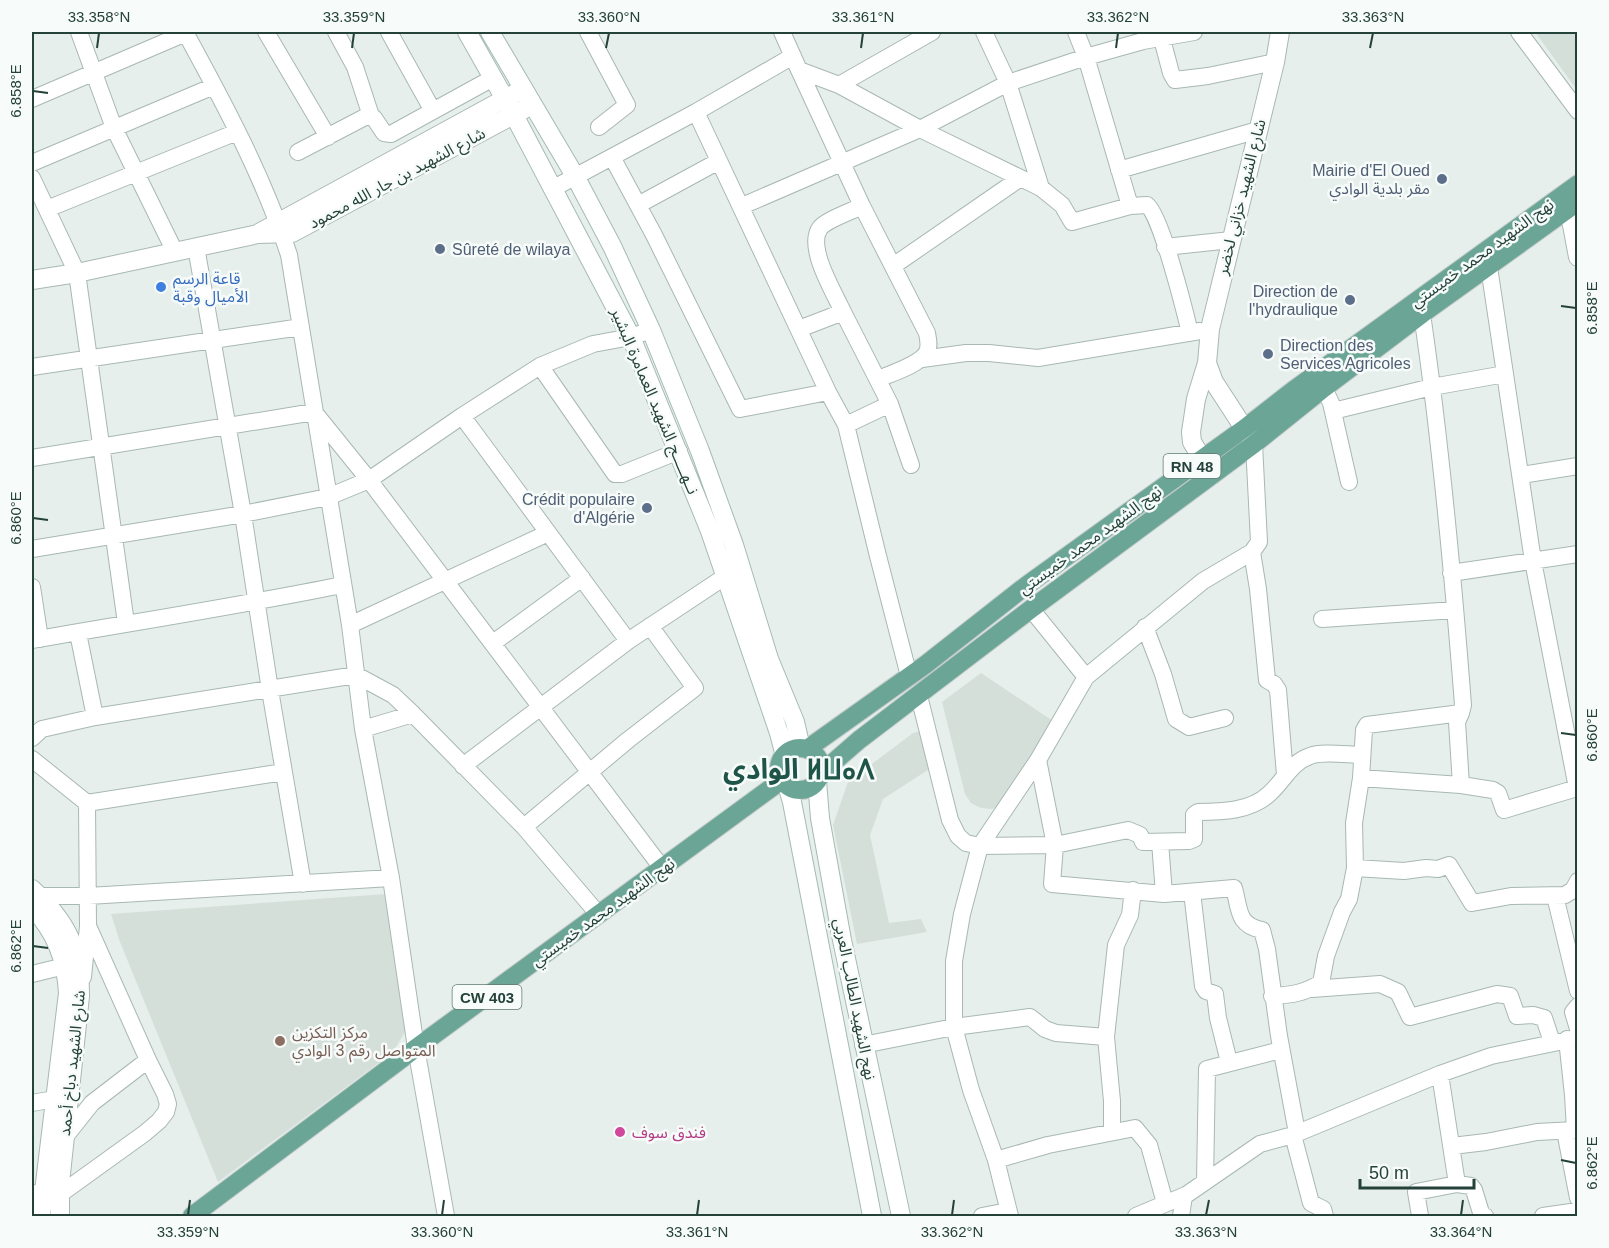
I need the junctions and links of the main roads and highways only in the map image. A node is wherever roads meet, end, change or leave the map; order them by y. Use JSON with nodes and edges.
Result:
{"nodes":[{"id":1,"x":467,"y":32,"type":"edge"},
{"id":2,"x":490,"y":32,"type":"edge"},
{"id":3,"x":1280,"y":32,"type":"edge"},
{"id":4,"x":528,"y":97,"type":"junction"},
{"id":5,"x":510,"y":107,"type":"junction"},
{"id":6,"x":1578,"y":184,"type":"edge"},
{"id":7,"x":1569,"y":202,"type":"edge"},
{"id":8,"x":1578,"y":257,"type":"edge"},
{"id":9,"x":32,"y":280,"type":"edge"},
{"id":10,"x":1207,"y":363,"type":"junction"},
{"id":11,"x":1250,"y":436,"type":"junction"},
{"id":12,"x":1201,"y":459,"type":"junction"},
{"id":13,"x":1212,"y":475,"type":"junction"},
{"id":14,"x":798,"y":751,"type":"junction"},
{"id":15,"x":819,"y":777,"type":"junction"},
{"id":16,"x":784,"y":782,"type":"junction"},
{"id":17,"x":33,"y":897,"type":"edge"},
{"id":18,"x":45,"y":1194,"type":"edge"},
{"id":19,"x":41,"y":1216,"type":"edge"},
{"id":20,"x":60,"y":1216,"type":"edge"},
{"id":21,"x":192,"y":1216,"type":"edge"},
{"id":22,"x":873,"y":1216,"type":"edge"},
{"id":23,"x":901,"y":1216,"type":"edge"}],
"edges":[{"from":1,"to":5,"type":"main road","name":"نــهـــــج الشهيد العمامرة البشير"},
{"from":2,"to":4,"type":"main road","name":"نــهـــــج الشهيد العمامرة البشير"},
{"from":3,"to":10,"type":"main road","name":"شارع الشهيد خزاني لخضر"},
{"from":4,"to":5,"type":"main road","name":"شارع الشهيد بن جار الله محمود"},
{"from":4,"to":14,"type":"main road","name":"نــهـــــج الشهيد العمامرة البشير"},
{"from":5,"to":9,"type":"main road","name":"شارع الشهيد بن جار الله محمود"},
{"from":5,"to":14,"type":"main road","name":"نــهـــــج الشهيد العمامرة البشير"},
{"from":6,"to":7,"type":"main road","name":"نهج الشهيد محمد خميستي","number":"RN 48"},
{"from":7,"to":8,"type":"main road"},
{"from":7,"to":11,"type":"main road","name":"نهج الشهيد محمد خميستي","number":"RN 48"},
{"from":7,"to":11,"type":"main road","name":"نهج الشهيد محمد خميستي","number":"RN 48"},
{"from":10,"to":11,"type":"main road"},
{"from":10,"to":12,"type":"main road"},
{"from":11,"to":12,"type":"main road","name":"نهج الشهيد محمد خميستي","number":"RN 48"},
{"from":11,"to":13,"type":"main road","name":"نهج الشهيد محمد خميستي","number":"RN 48"},
{"from":12,"to":13,"type":"main road"},
{"from":12,"to":14,"type":"main road","name":"نهج الشهيد محمد خميستي","number":"RN 48"},
{"from":13,"to":15,"type":"main road","name":"نهج الشهيد محمد خميستي","number":"RN 48"},
{"from":14,"to":15,"type":"main road"},
{"from":14,"to":16,"type":"main road"},
{"from":15,"to":16,"type":"main road"},
{"from":15,"to":23,"type":"main road","name":"نهج الشهيد الطالب العربي"},
{"from":16,"to":21,"type":"main road","name":"نهج الشهيد محمد خميستي","number":"CW 403"},
{"from":16,"to":22,"type":"main road","name":"نهج الشهيد الطالب العربي"},
{"from":17,"to":18,"type":"main road","name":"شارع الشهيد دباخ أحمد"},
{"from":17,"to":18,"type":"main road","name":"شارع الشهيد دباخ أحمد"},
{"from":18,"to":19,"type":"main road","name":"شارع الشهيد دباخ أحمد"},
{"from":18,"to":20,"type":"main road","name":"شارع الشهيد دباخ أحمد"}]}
